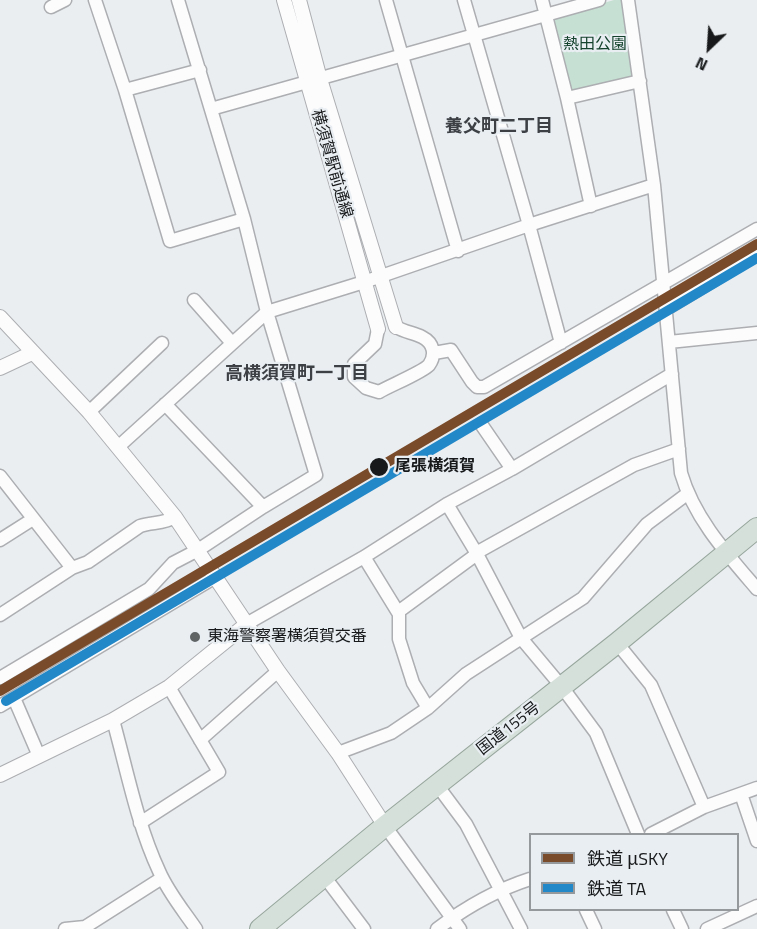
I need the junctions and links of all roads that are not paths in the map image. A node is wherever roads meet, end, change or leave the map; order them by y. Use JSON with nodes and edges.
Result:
{"nodes":[{"id":1,"x":65,"y":0,"type":"edge"},
{"id":2,"x":95,"y":0,"type":"edge"},
{"id":3,"x":178,"y":0,"type":"edge"},
{"id":4,"x":284,"y":0,"type":"edge"},
{"id":5,"x":299,"y":0,"type":"edge"},
{"id":6,"x":386,"y":0,"type":"edge"},
{"id":7,"x":464,"y":0,"type":"edge"},
{"id":8,"x":542,"y":0,"type":"edge"},
{"id":9,"x":599,"y":0,"type":"edge"},
{"id":10,"x":628,"y":0,"type":"edge"},
{"id":11,"x":51,"y":7,"type":"dead end"},
{"id":12,"x":546,"y":15,"type":"junction"},
{"id":13,"x":474,"y":34,"type":"junction"},
{"id":14,"x":401,"y":55,"type":"junction"},
{"id":15,"x":200,"y":70,"type":"junction"},
{"id":16,"x":314,"y":81,"type":"junction"},
{"id":17,"x":640,"y":81,"type":"junction"},
{"id":18,"x":125,"y":90,"type":"junction"},
{"id":19,"x":567,"y":98,"type":"junction"},
{"id":20,"x":211,"y":109,"type":"junction"},
{"id":21,"x":654,"y":185,"type":"junction"},
{"id":22,"x":591,"y":206,"type":"junction"},
{"id":23,"x":244,"y":219,"type":"junction"},
{"id":24,"x":529,"y":225,"type":"junction"},
{"id":25,"x":757,"y":229,"type":"edge"},
{"id":26,"x":458,"y":251,"type":"junction"},
{"id":27,"x":757,"y":254,"type":"edge"},
{"id":28,"x":380,"y":277,"type":"junction"},
{"id":29,"x":364,"y":282,"type":"junction"},
{"id":30,"x":664,"y":282,"type":"junction"},
{"id":31,"x":194,"y":300,"type":"dead end"},
{"id":32,"x":666,"y":309,"type":"junction"},
{"id":33,"x":267,"y":312,"type":"junction"},
{"id":34,"x":0,"y":317,"type":"edge"},
{"id":35,"x":396,"y":327,"type":"joint"},
{"id":36,"x":378,"y":329,"type":"joint"},
{"id":37,"x":757,"y":333,"type":"edge"},
{"id":38,"x":232,"y":342,"type":"junction"},
{"id":39,"x":669,"y":342,"type":"junction"},
{"id":40,"x":162,"y":343,"type":"dead end"},
{"id":41,"x":561,"y":343,"type":"junction"},
{"id":42,"x":32,"y":353,"type":"junction"},
{"id":43,"x":434,"y":354,"type":"junction"},
{"id":44,"x":0,"y":368,"type":"edge"},
{"id":45,"x":672,"y":374,"type":"junction"},
{"id":46,"x":165,"y":404,"type":"junction"},
{"id":47,"x":89,"y":412,"type":"junction"},
{"id":48,"x":481,"y":424,"type":"dead end"},
{"id":49,"x":118,"y":447,"type":"junction"},
{"id":50,"x":679,"y":449,"type":"junction"},
{"id":51,"x":512,"y":469,"type":"junction"},
{"id":52,"x":0,"y":476,"type":"edge"},
{"id":53,"x":687,"y":494,"type":"junction"},
{"id":54,"x":447,"y":504,"type":"junction"},
{"id":55,"x":262,"y":507,"type":"junction"},
{"id":56,"x":175,"y":517,"type":"junction"},
{"id":57,"x":33,"y":519,"type":"junction"},
{"id":58,"x":757,"y":528,"type":"edge"},
{"id":59,"x":0,"y":540,"type":"edge"},
{"id":60,"x":198,"y":549,"type":"junction"},
{"id":61,"x":476,"y":553,"type":"junction"},
{"id":62,"x":725,"y":554,"type":"junction"},
{"id":63,"x":364,"y":557,"type":"junction"},
{"id":64,"x":72,"y":568,"type":"junction"},
{"id":65,"x":217,"y":576,"type":"junction"},
{"id":66,"x":757,"y":589,"type":"edge"},
{"id":67,"x":398,"y":612,"type":"junction"},
{"id":68,"x":0,"y":615,"type":"edge"},
{"id":69,"x":248,"y":623,"type":"junction"},
{"id":70,"x":521,"y":638,"type":"junction"},
{"id":71,"x":616,"y":643,"type":"junction"},
{"id":72,"x":278,"y":671,"type":"junction"},
{"id":73,"x":0,"y":678,"type":"edge"},
{"id":74,"x":169,"y":687,"type":"junction"},
{"id":75,"x":562,"y":687,"type":"junction"},
{"id":76,"x":14,"y":698,"type":"junction"},
{"id":77,"x":0,"y":706,"type":"edge"},
{"id":78,"x":428,"y":708,"type":"junction"},
{"id":79,"x":114,"y":720,"type":"junction"},
{"id":80,"x":200,"y":740,"type":"junction"},
{"id":81,"x":338,"y":753,"type":"junction"},
{"id":82,"x":39,"y":756,"type":"junction"},
{"id":83,"x":0,"y":775,"type":"edge"},
{"id":84,"x":437,"y":785,"type":"junction"},
{"id":85,"x":757,"y":788,"type":"edge"},
{"id":86,"x":741,"y":794,"type":"junction"},
{"id":87,"x":704,"y":807,"type":"junction"},
{"id":88,"x":140,"y":823,"type":"junction"},
{"id":89,"x":385,"y":826,"type":"junction"},
{"id":90,"x":638,"y":833,"type":"edge"},
{"id":91,"x":653,"y":833,"type":"edge"},
{"id":92,"x":757,"y":841,"type":"edge"},
{"id":93,"x":324,"y":876,"type":"junction"},
{"id":94,"x":162,"y":878,"type":"junction"},
{"id":95,"x":529,"y":880,"type":"edge"},
{"id":96,"x":501,"y":889,"type":"junction"},
{"id":97,"x":757,"y":906,"type":"edge"},
{"id":98,"x":587,"y":911,"type":"edge"},
{"id":99,"x":674,"y":911,"type":"edge"},
{"id":100,"x":453,"y":917,"type":"junction"},
{"id":101,"x":65,"y":929,"type":"edge"},
{"id":102,"x":196,"y":929,"type":"edge"},
{"id":103,"x":260,"y":929,"type":"edge"},
{"id":104,"x":364,"y":929,"type":"edge"},
{"id":105,"x":437,"y":929,"type":"edge"},
{"id":106,"x":460,"y":929,"type":"edge"},
{"id":107,"x":521,"y":929,"type":"edge"},
{"id":108,"x":595,"y":929,"type":"edge"},
{"id":109,"x":682,"y":929,"type":"edge"},
{"id":110,"x":707,"y":929,"type":"edge"}],
"edges":[{"from":1,"to":11,"type":"street"},
{"from":2,"to":18,"type":"street"},
{"from":3,"to":15,"type":"street"},
{"from":4,"to":16,"type":"street","name":"横須賀駅前通線"},
{"from":5,"to":16,"type":"street","name":"横須賀駅前通線"},
{"from":6,"to":14,"type":"street"},
{"from":7,"to":13,"type":"street"},
{"from":8,"to":12,"type":"street"},
{"from":9,"to":12,"type":"street"},
{"from":10,"to":17,"type":"street"},
{"from":12,"to":13,"type":"street"},
{"from":12,"to":19,"type":"street"},
{"from":13,"to":14,"type":"street"},
{"from":13,"to":24,"type":"street"},
{"from":14,"to":16,"type":"street"},
{"from":14,"to":26,"type":"street"},
{"from":15,"to":18,"type":"street"},
{"from":15,"to":20,"type":"street"},
{"from":16,"to":20,"type":"street"},
{"from":16,"to":28,"type":"street","name":"横須賀駅前通線"},
{"from":16,"to":29,"type":"street","name":"横須賀駅前通線"},
{"from":17,"to":19,"type":"street"},
{"from":17,"to":21,"type":"street"},
{"from":18,"to":23,"type":"street"},
{"from":19,"to":22,"type":"street"},
{"from":20,"to":23,"type":"street"},
{"from":21,"to":22,"type":"street"},
{"from":21,"to":30,"type":"street"},
{"from":22,"to":24,"type":"street"},
{"from":23,"to":33,"type":"street"},
{"from":24,"to":26,"type":"street"},
{"from":24,"to":41,"type":"street"},
{"from":25,"to":30,"type":"street"},
{"from":26,"to":28,"type":"street"},
{"from":27,"to":32,"type":"street"},
{"from":28,"to":29,"type":"street"},
{"from":28,"to":35,"type":"street","name":"横須賀駅前通線"},
{"from":29,"to":33,"type":"street"},
{"from":29,"to":36,"type":"street","name":"横須賀駅前通線"},
{"from":30,"to":32,"type":"street"},
{"from":30,"to":41,"type":"street"},
{"from":31,"to":38,"type":"street"},
{"from":32,"to":39,"type":"street"},
{"from":33,"to":38,"type":"street"},
{"from":33,"to":55,"type":"street"},
{"from":34,"to":42,"type":"street"},
{"from":35,"to":43,"type":"street"},
{"from":36,"to":43,"type":"street"},
{"from":37,"to":39,"type":"street"},
{"from":38,"to":46,"type":"street"},
{"from":39,"to":45,"type":"street"},
{"from":40,"to":47,"type":"street"},
{"from":41,"to":43,"type":"street"},
{"from":42,"to":44,"type":"street"},
{"from":42,"to":47,"type":"street"},
{"from":45,"to":50,"type":"street"},
{"from":45,"to":51,"type":"street"},
{"from":46,"to":49,"type":"street"},
{"from":46,"to":55,"type":"street"},
{"from":47,"to":49,"type":"street"},
{"from":48,"to":51,"type":"street"},
{"from":49,"to":56,"type":"street"},
{"from":50,"to":53,"type":"street"},
{"from":50,"to":61,"type":"street"},
{"from":51,"to":54,"type":"street"},
{"from":52,"to":57,"type":"street"},
{"from":53,"to":62,"type":"street"},
{"from":53,"to":70,"type":"street"},
{"from":54,"to":61,"type":"street"},
{"from":54,"to":63,"type":"street"},
{"from":55,"to":60,"type":"street"},
{"from":56,"to":60,"type":"street"},
{"from":56,"to":64,"type":"street"},
{"from":57,"to":59,"type":"street"},
{"from":57,"to":64,"type":"street"},
{"from":58,"to":62,"type":"highway","name":"国道155号"},
{"from":60,"to":65,"type":"street"},
{"from":60,"to":73,"type":"street"},
{"from":61,"to":67,"type":"street"},
{"from":61,"to":70,"type":"street"},
{"from":62,"to":66,"type":"street"},
{"from":62,"to":71,"type":"highway","name":"国道155号"},
{"from":63,"to":67,"type":"street"},
{"from":63,"to":69,"type":"street"},
{"from":64,"to":68,"type":"street"},
{"from":65,"to":69,"type":"street"},
{"from":65,"to":76,"type":"street"},
{"from":67,"to":78,"type":"street"},
{"from":69,"to":72,"type":"street"},
{"from":69,"to":74,"type":"street"},
{"from":70,"to":75,"type":"street"},
{"from":70,"to":78,"type":"street"},
{"from":71,"to":75,"type":"highway","name":"国道155号"},
{"from":71,"to":87,"type":"street"},
{"from":72,"to":80,"type":"street"},
{"from":72,"to":81,"type":"street"},
{"from":74,"to":79,"type":"street"},
{"from":74,"to":80,"type":"street"},
{"from":75,"to":84,"type":"highway","name":"国道155号"},
{"from":75,"to":90,"type":"street"},
{"from":76,"to":77,"type":"street"},
{"from":76,"to":82,"type":"street"},
{"from":78,"to":81,"type":"street"},
{"from":79,"to":82,"type":"street"},
{"from":79,"to":88,"type":"street"},
{"from":80,"to":88,"type":"street"},
{"from":81,"to":89,"type":"street"},
{"from":82,"to":83,"type":"street"},
{"from":84,"to":89,"type":"highway","name":"国道155号"},
{"from":84,"to":96,"type":"street"},
{"from":85,"to":86,"type":"street"},
{"from":86,"to":87,"type":"street"},
{"from":86,"to":92,"type":"street"},
{"from":87,"to":91,"type":"street"},
{"from":88,"to":94,"type":"street"},
{"from":89,"to":93,"type":"highway","name":"国道155号"},
{"from":89,"to":100,"type":"street"},
{"from":93,"to":103,"type":"highway","name":"国道155号"},
{"from":93,"to":104,"type":"street"},
{"from":94,"to":101,"type":"street"},
{"from":94,"to":102,"type":"street"},
{"from":95,"to":96,"type":"street"},
{"from":96,"to":100,"type":"street"},
{"from":96,"to":107,"type":"street"},
{"from":97,"to":110,"type":"street"},
{"from":98,"to":108,"type":"street"},
{"from":99,"to":109,"type":"street"},
{"from":100,"to":105,"type":"street"},
{"from":100,"to":106,"type":"street"}]}
